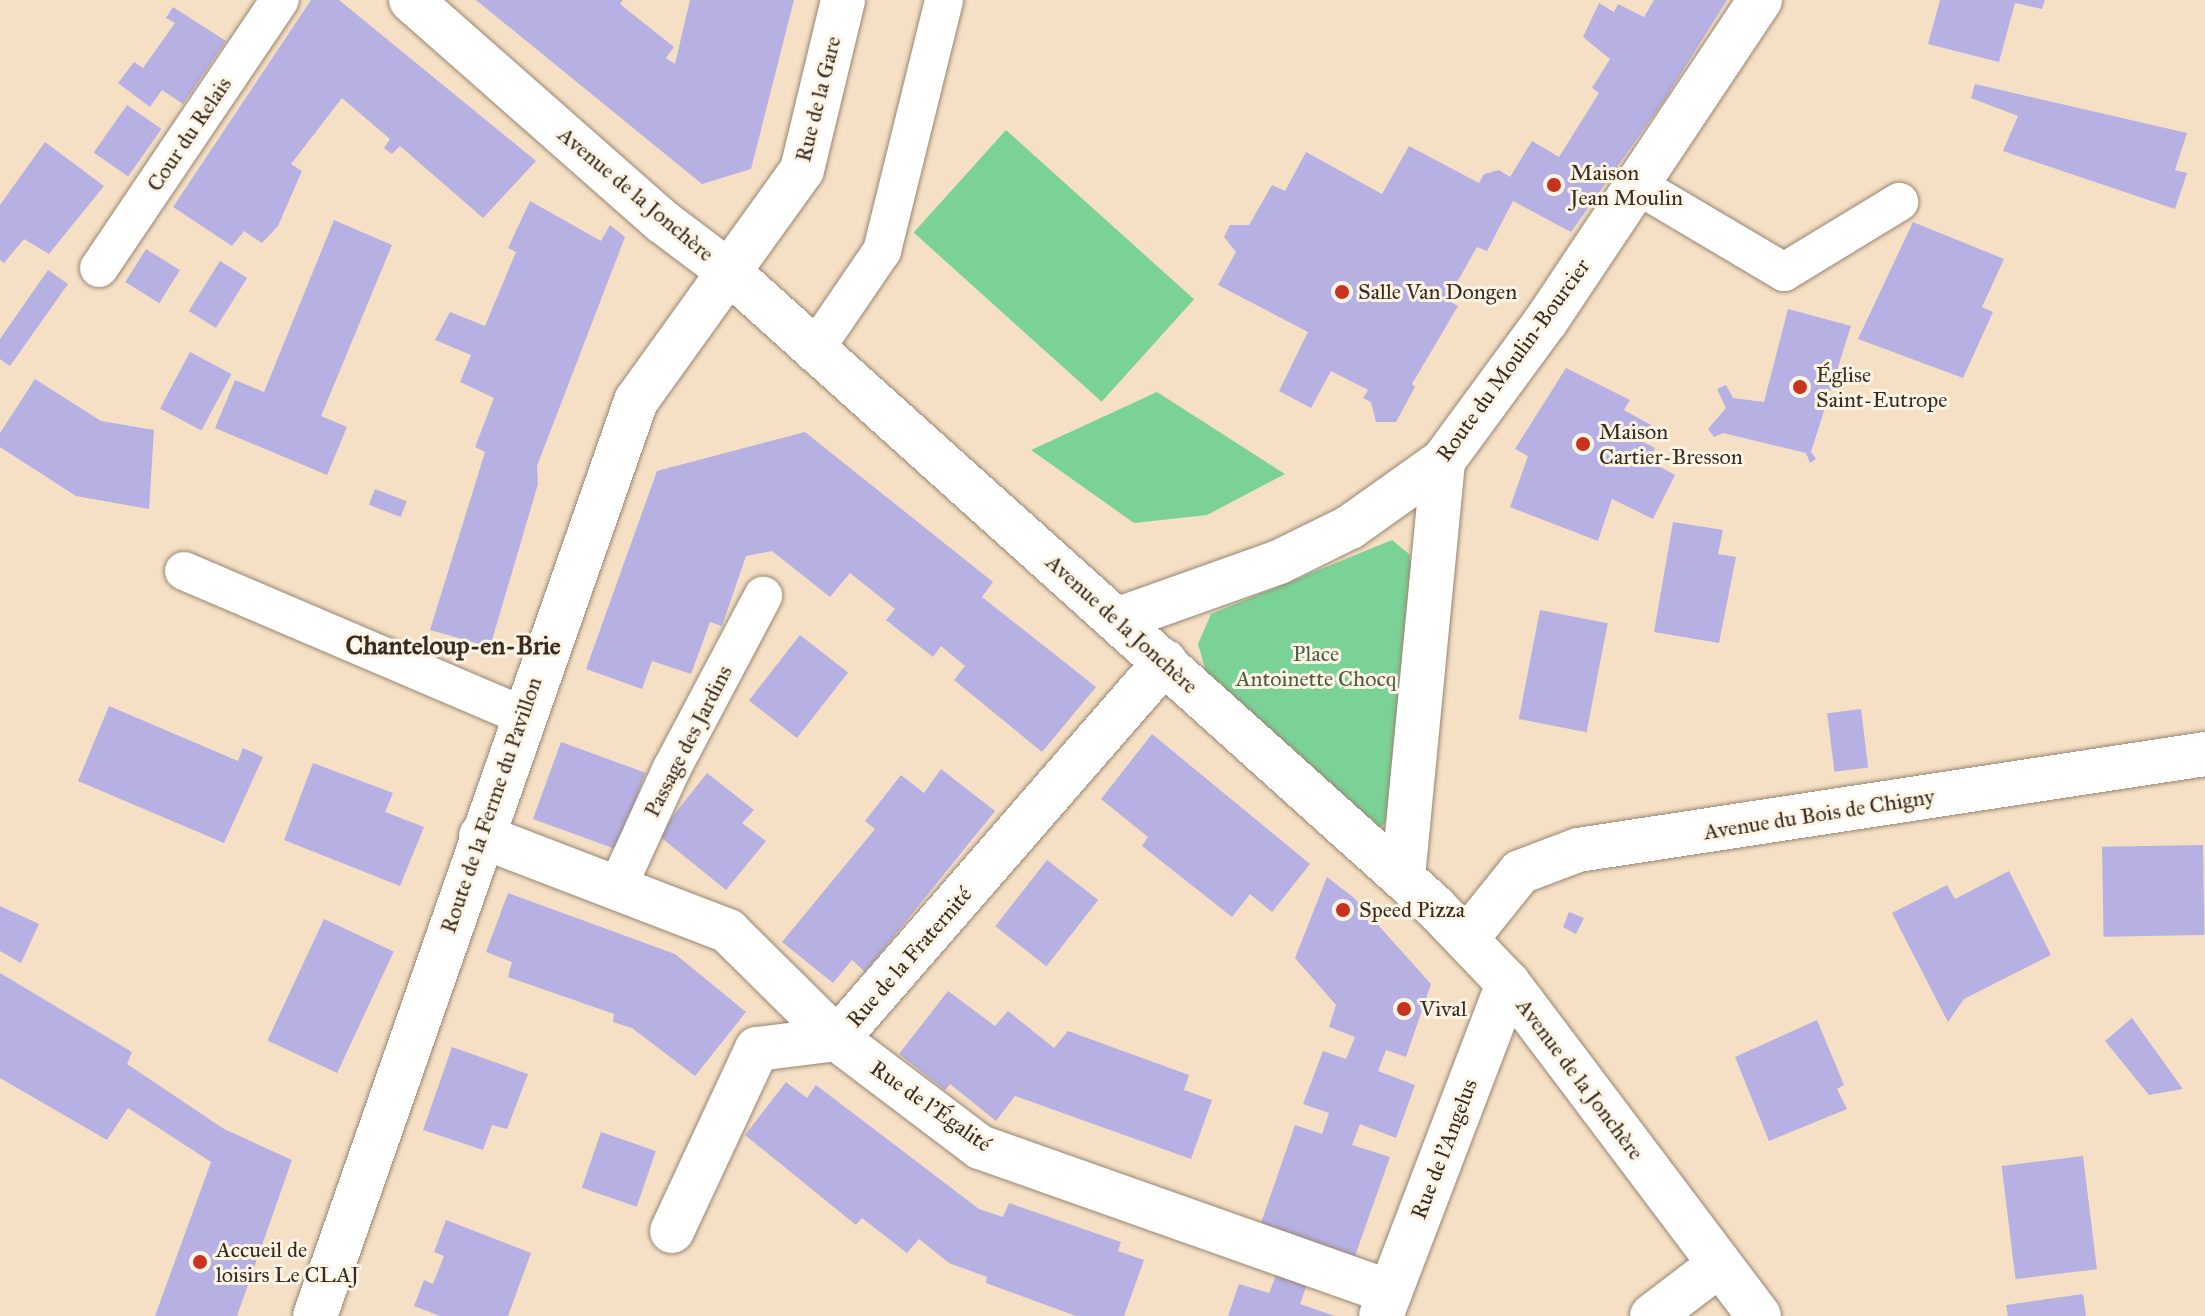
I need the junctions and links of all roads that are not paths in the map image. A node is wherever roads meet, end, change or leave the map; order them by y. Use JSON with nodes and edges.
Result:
{"nodes":[{"id":1,"x":280,"y":0,"type":"edge"},
{"id":2,"x":411,"y":0,"type":"edge"},
{"id":3,"x":843,"y":0,"type":"edge"},
{"id":4,"x":944,"y":0,"type":"edge"},
{"id":5,"x":1760,"y":0,"type":"edge"},
{"id":6,"x":1637,"y":185,"type":"junction"},
{"id":7,"x":1899,"y":202,"type":"dead end"},
{"id":8,"x":99,"y":268,"type":"dead end"},
{"id":9,"x":728,"y":271,"type":"junction"},
{"id":10,"x":813,"y":352,"type":"junction"},
{"id":11,"x":1443,"y":461,"type":"junction"},
{"id":12,"x":184,"y":571,"type":"dead end"},
{"id":13,"x":763,"y":596,"type":"dead end"},
{"id":14,"x":1119,"y":619,"type":"junction"},
{"id":15,"x":1165,"y":662,"type":"junction"},
{"id":16,"x":522,"y":715,"type":"junction"},
{"id":17,"x":2205,"y":754,"type":"edge"},
{"id":18,"x":481,"y":836,"type":"junction"},
{"id":19,"x":1403,"y":877,"type":"junction"},
{"id":20,"x":617,"y":888,"type":"junction"},
{"id":21,"x":1467,"y":938,"type":"junction"},
{"id":22,"x":1508,"y":983,"type":"junction"},
{"id":23,"x":837,"y":1039,"type":"junction"},
{"id":24,"x":672,"y":1231,"type":"dead end"},
{"id":25,"x":1719,"y":1265,"type":"junction"},
{"id":26,"x":1386,"y":1304,"type":"edge"},
{"id":27,"x":315,"y":1316,"type":"edge"},
{"id":28,"x":1652,"y":1316,"type":"edge"},
{"id":29,"x":1759,"y":1316,"type":"edge"}],
"edges":[{"from":1,"to":8,"type":"lane","name":"Cour du Relais"},
{"from":2,"to":9,"type":"street","name":"Avenue de la Jonchère"},
{"from":3,"to":9,"type":"street","name":"Rue de la Gare"},
{"from":4,"to":10,"type":"lane"},
{"from":5,"to":6,"type":"street","name":"Route du Moulin-Bourcier"},
{"from":6,"to":7,"type":"lane"},
{"from":6,"to":11,"type":"street","name":"Route du Moulin-Bourcier"},
{"from":9,"to":10,"type":"street","name":"Avenue de la Jonchère"},
{"from":9,"to":16,"type":"street","name":"Route de la Ferme du Pavillon"},
{"from":10,"to":14,"type":"street","name":"Avenue de la Jonchère"},
{"from":11,"to":14,"type":"street","name":"Route du Moulin-Bourcier"},
{"from":11,"to":19,"type":"street"},
{"from":12,"to":16,"type":"lane"},
{"from":13,"to":20,"type":"lane","name":"Passage des Jardins"},
{"from":14,"to":15,"type":"street","name":"Avenue de la Jonchère"},
{"from":15,"to":19,"type":"street","name":"Avenue de la Jonchère"},
{"from":15,"to":23,"type":"street","name":"Rue de la Fraternité"},
{"from":16,"to":18,"type":"street","name":"Route de la Ferme du Pavillon"},
{"from":17,"to":21,"type":"street","name":"Avenue du Bois de Chigny"},
{"from":18,"to":20,"type":"street","name":"Rue de l'Égalité"},
{"from":18,"to":27,"type":"street","name":"Route de la Ferme du Pavillon"},
{"from":19,"to":21,"type":"street","name":"Avenue de la Jonchère"},
{"from":20,"to":23,"type":"street","name":"Rue de l'Égalité"},
{"from":21,"to":22,"type":"street","name":"Avenue de la Jonchère"},
{"from":22,"to":25,"type":"street","name":"Avenue de la Jonchère"},
{"from":22,"to":26,"type":"street","name":"Rue de l'Angelus"},
{"from":23,"to":24,"type":"street","name":"Rue de la Fraternité"},
{"from":23,"to":26,"type":"street","name":"Rue de l'Égalité"},
{"from":25,"to":28,"type":"street"},
{"from":25,"to":29,"type":"street","name":"Avenue de la Jonchère"}]}
